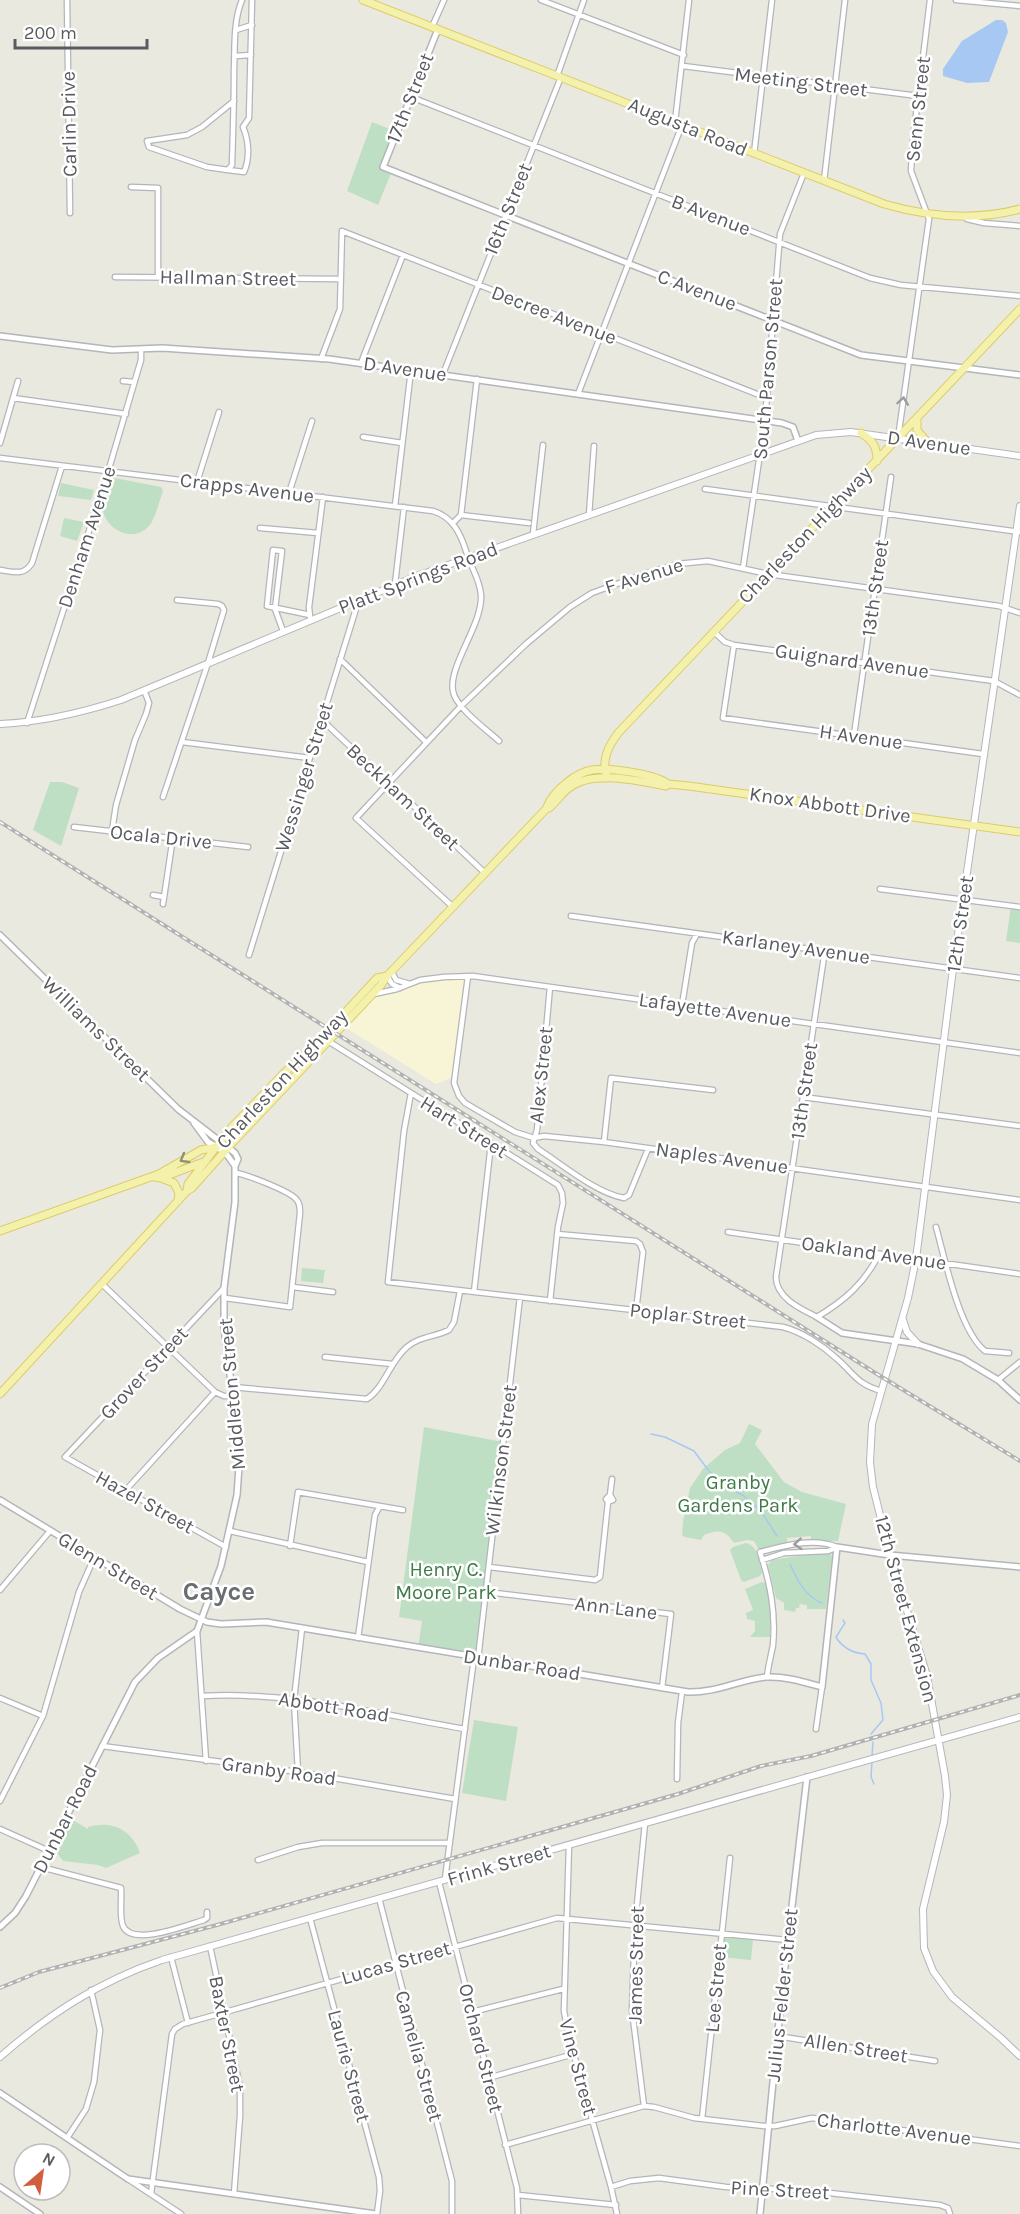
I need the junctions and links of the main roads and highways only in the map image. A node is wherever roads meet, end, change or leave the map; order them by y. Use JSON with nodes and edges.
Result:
{"nodes":[{"id":1,"x":363,"y":0,"type":"edge"},
{"id":2,"x":1020,"y":209,"type":"edge"},
{"id":3,"x":1020,"y":309,"type":"edge"},
{"id":4,"x":917,"y":417,"type":"junction"},
{"id":5,"x":838,"y":432,"type":"joint"},
{"id":6,"x":861,"y":433,"type":"junction"},
{"id":7,"x":898,"y":438,"type":"junction"},
{"id":8,"x":927,"y":442,"type":"junction"},
{"id":9,"x":1020,"y":456,"type":"edge"},
{"id":10,"x":877,"y":461,"type":"junction"},
{"id":11,"x":1020,"y":506,"type":"edge"},
{"id":12,"x":1018,"y":532,"type":"edge"},
{"id":13,"x":0,"y":724,"type":"edge"},
{"id":14,"x":607,"y":770,"type":"junction"},
{"id":15,"x":607,"y":778,"type":"junction"},
{"id":16,"x":640,"y":782,"type":"joint"},
{"id":17,"x":668,"y":784,"type":"junction"},
{"id":18,"x":546,"y":809,"type":"junction"},
{"id":19,"x":974,"y":826,"type":"junction"},
{"id":20,"x":1020,"y":832,"type":"edge"},
{"id":21,"x":389,"y":974,"type":"junction"},
{"id":22,"x":217,"y":1143,"type":"junction"},
{"id":23,"x":227,"y":1149,"type":"junction"},
{"id":24,"x":207,"y":1161,"type":"junction"},
{"id":25,"x":152,"y":1177,"type":"junction"},
{"id":26,"x":161,"y":1178,"type":"junction"},
{"id":27,"x":187,"y":1191,"type":"junction"},
{"id":28,"x":178,"y":1201,"type":"junction"},
{"id":29,"x":0,"y":1231,"type":"edge"},
{"id":30,"x":902,"y":1318,"type":"junction"},
{"id":31,"x":896,"y":1340,"type":"joint"},
{"id":32,"x":918,"y":1344,"type":"road end"},
{"id":33,"x":0,"y":1394,"type":"edge"},
{"id":34,"x":1020,"y":1717,"type":"edge"},
{"id":35,"x":939,"y":1740,"type":"junction"},
{"id":36,"x":1020,"y":2056,"type":"edge"},
{"id":37,"x":0,"y":2057,"type":"edge"}],
"edges":[{"from":1,"to":2,"type":"main road","name":"Augusta Road"},
{"from":3,"to":4,"type":"main road","name":"Charleston Highway"},
{"from":4,"to":7,"type":"main road","name":"Charleston Highway"},
{"from":4,"to":8,"type":"main road"},
{"from":5,"to":6,"type":"main road","name":"D Avenue"},
{"from":5,"to":13,"type":"main road","name":"Platt Springs Road"},
{"from":6,"to":7,"type":"main road","name":"D Avenue"},
{"from":6,"to":10,"type":"main road"},
{"from":7,"to":8,"type":"main road","name":"D Avenue"},
{"from":7,"to":10,"type":"main road","name":"Charleston Highway"},
{"from":8,"to":9,"type":"main road","name":"D Avenue"},
{"from":10,"to":14,"type":"main road","name":"Charleston Highway"},
{"from":11,"to":12,"type":"main road","name":"12th Street"},
{"from":12,"to":19,"type":"main road","name":"12th Street"},
{"from":14,"to":15,"type":"main road"},
{"from":14,"to":17,"type":"main road","name":"Charleston Highway"},
{"from":14,"to":18,"type":"main road","name":"Charleston Highway"},
{"from":15,"to":16,"type":"main road","name":"Charleston Highway"},
{"from":15,"to":18,"type":"main road","name":"Charleston Highway"},
{"from":16,"to":17,"type":"main road","name":"Knox Abbott Drive"},
{"from":17,"to":19,"type":"main road","name":"Knox Abbott Drive"},
{"from":18,"to":21,"type":"main road","name":"Charleston Highway"},
{"from":19,"to":20,"type":"main road","name":"Knox Abbott Drive"},
{"from":19,"to":30,"type":"main road","name":"12th Street"},
{"from":21,"to":22,"type":"main road","name":"Charleston Highway"},
{"from":21,"to":23,"type":"main road","name":"Charleston Highway"},
{"from":22,"to":24,"type":"main road","name":"Charleston Highway"},
{"from":22,"to":25,"type":"main road","one_way":true},
{"from":23,"to":24,"type":"main road"},
{"from":23,"to":27,"type":"main road","name":"Charleston Highway"},
{"from":24,"to":26,"type":"main road"},
{"from":24,"to":27,"type":"main road","name":"Charleston Highway"},
{"from":25,"to":26,"type":"main road"},
{"from":25,"to":29,"type":"main road"},
{"from":26,"to":28,"type":"main road"},
{"from":27,"to":28,"type":"main road","name":"Charleston Highway"},
{"from":28,"to":33,"type":"main road","name":"Charleston Highway"},
{"from":30,"to":31,"type":"main road","name":"12th Street"},
{"from":30,"to":32,"type":"main road"},
{"from":31,"to":35,"type":"main road","name":"12th Street Extension"},
{"from":34,"to":35,"type":"main road","name":"Frink Street"},
{"from":35,"to":36,"type":"main road","name":"12th Street Extension"},
{"from":35,"to":37,"type":"main road","name":"Frink Street"}]}
